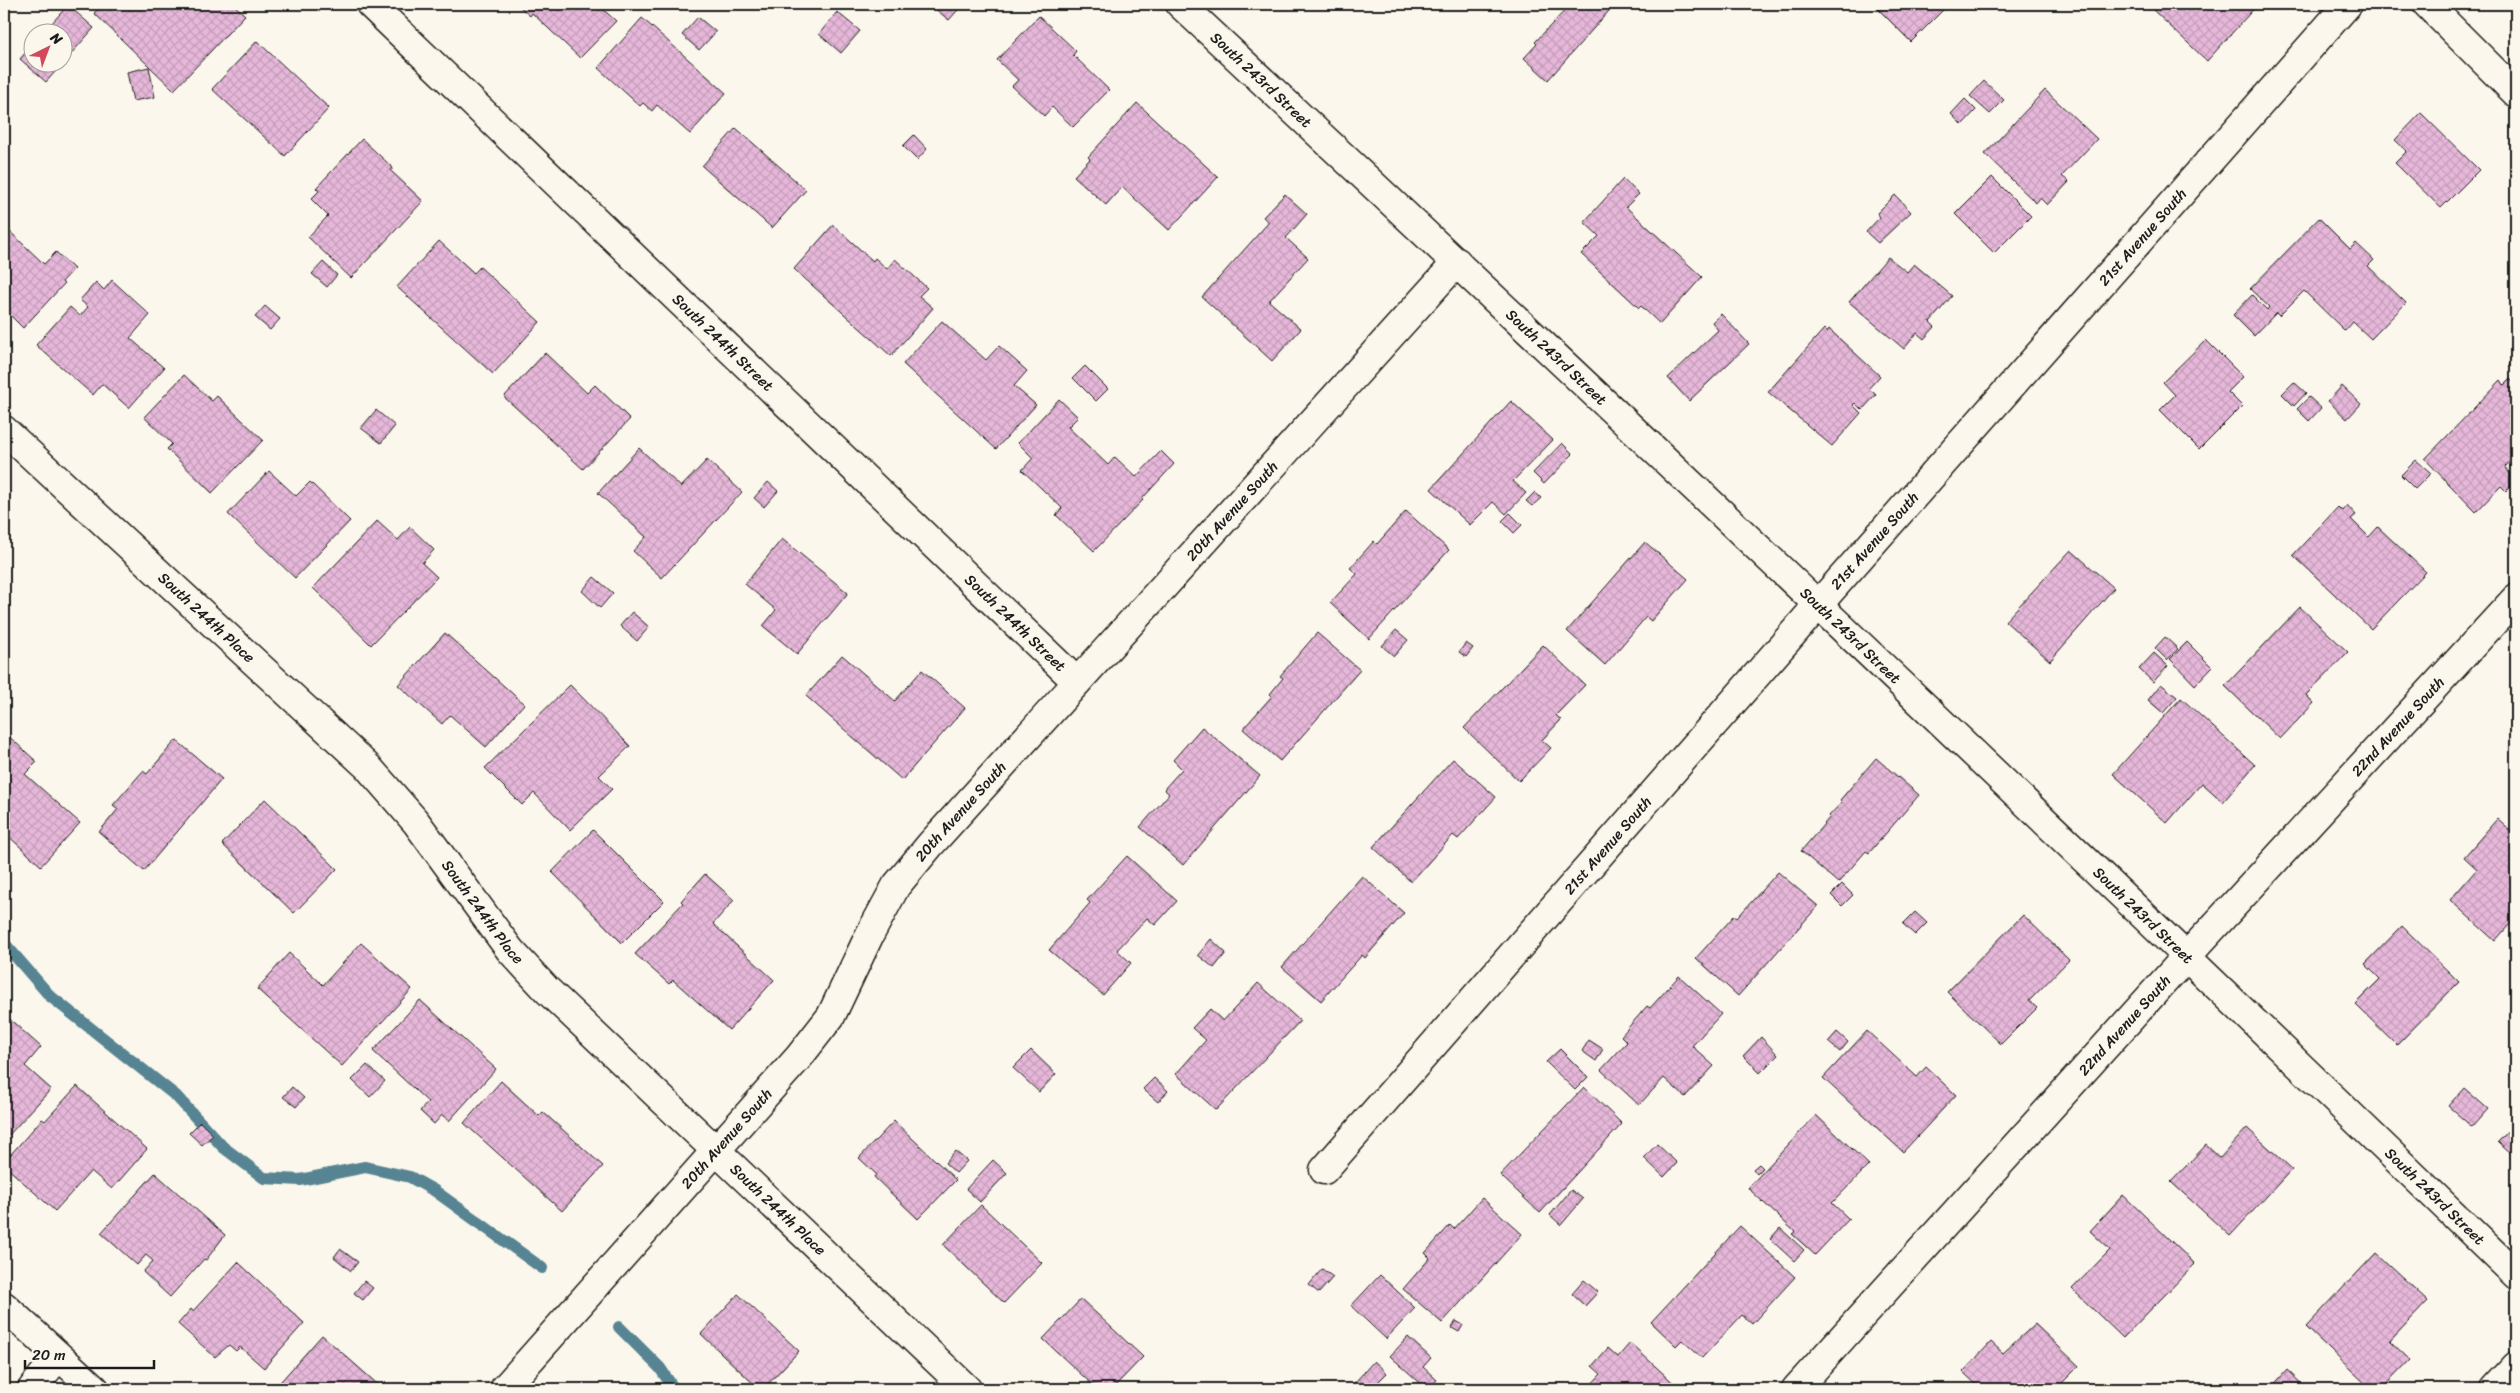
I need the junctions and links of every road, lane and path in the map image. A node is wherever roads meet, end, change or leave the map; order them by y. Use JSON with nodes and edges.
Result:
{"nodes":[{"id":1,"x":370,"y":4,"type":"edge"},
{"id":2,"x":1180,"y":4,"type":"edge"},
{"id":3,"x":2348,"y":4,"type":"edge"},
{"id":4,"x":2427,"y":4,"type":"edge"},
{"id":5,"x":2516,"y":93,"type":"edge"},
{"id":6,"x":1457,"y":262,"type":"junction"},
{"id":7,"x":4,"y":430,"type":"edge"},
{"id":8,"x":2516,"y":598,"type":"edge"},
{"id":9,"x":1817,"y":606,"type":"junction"},
{"id":10,"x":1077,"y":682,"type":"junction"},
{"id":11,"x":2187,"y":956,"type":"junction"},
{"id":12,"x":717,"y":1152,"type":"junction"},
{"id":13,"x":1324,"y":1170,"type":"dead end"},
{"id":14,"x":2516,"y":1275,"type":"edge"},
{"id":15,"x":4,"y":1306,"type":"edge"},
{"id":16,"x":58,"y":1356,"type":"junction"},
{"id":17,"x":2516,"y":1366,"type":"edge"},
{"id":18,"x":32,"y":1389,"type":"edge"},
{"id":19,"x":95,"y":1389,"type":"edge"},
{"id":20,"x":504,"y":1389,"type":"edge"},
{"id":21,"x":967,"y":1389,"type":"edge"},
{"id":22,"x":1796,"y":1389,"type":"edge"},
{"id":23,"x":2495,"y":1389,"type":"edge"}],
"edges":[{"from":1,"to":10,"type":"street","name":"South 244th Street"},
{"from":2,"to":6,"type":"street","name":"South 243rd Street"},
{"from":3,"to":9,"type":"street","name":"21st Avenue South"},
{"from":4,"to":5,"type":"street"},
{"from":6,"to":9,"type":"street","name":"South 243rd Street"},
{"from":6,"to":10,"type":"street","name":"20th Avenue South"},
{"from":7,"to":12,"type":"street","name":"South 244th Place"},
{"from":8,"to":11,"type":"street","name":"22nd Avenue South"},
{"from":9,"to":11,"type":"street","name":"South 243rd Street"},
{"from":9,"to":13,"type":"street","name":"21st Avenue South"},
{"from":10,"to":12,"type":"street","name":"20th Avenue South"},
{"from":11,"to":14,"type":"street","name":"South 243rd Street"},
{"from":11,"to":22,"type":"street","name":"22nd Avenue South"},
{"from":12,"to":20,"type":"street","name":"20th Avenue South"},
{"from":12,"to":21,"type":"street","name":"South 244th Place"},
{"from":15,"to":16,"type":"street"},
{"from":16,"to":18,"type":"street"},
{"from":16,"to":19,"type":"street"},
{"from":17,"to":23,"type":"street"}]}
